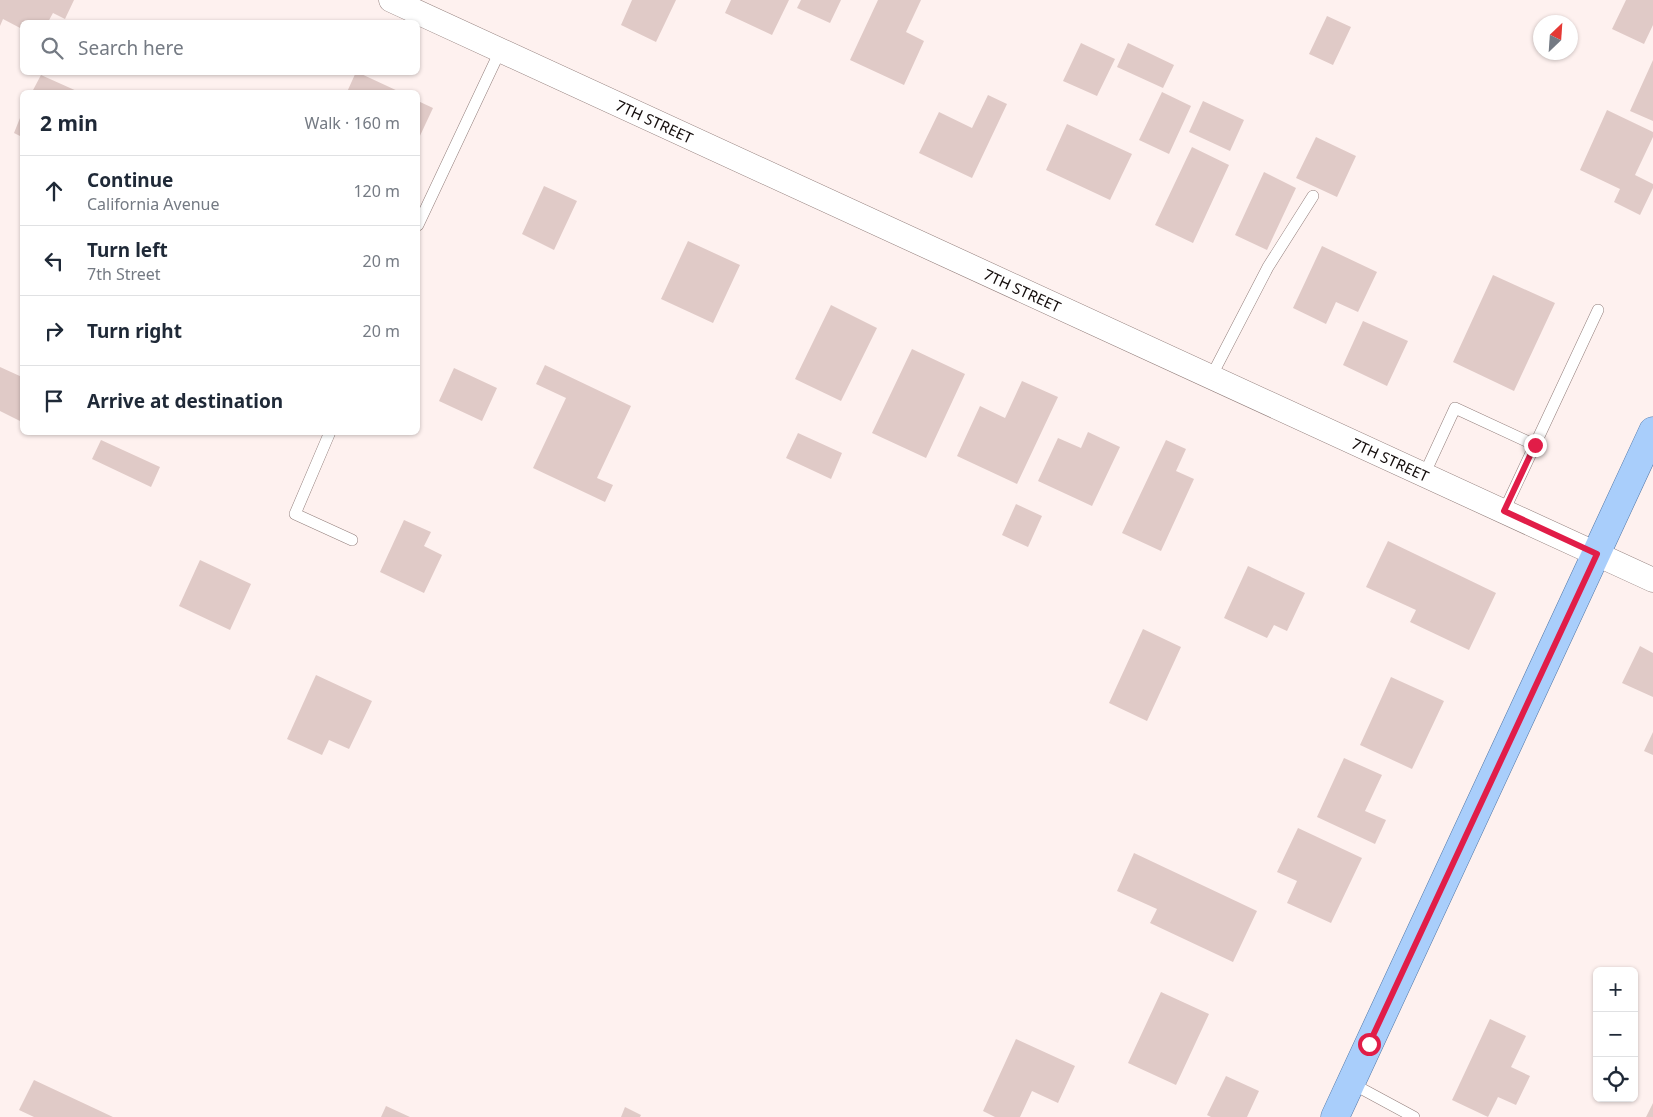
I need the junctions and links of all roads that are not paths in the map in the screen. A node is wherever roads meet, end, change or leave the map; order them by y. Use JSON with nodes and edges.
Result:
{"nodes":[{"id":1,"x":391,"y":0,"type":"edge"},
{"id":2,"x":500,"y":50,"type":"junction"},
{"id":3,"x":1313,"y":196,"type":"dead end"},
{"id":4,"x":420,"y":221,"type":"edge"},
{"id":5,"x":1598,"y":310,"type":"dead end"},
{"id":6,"x":1210,"y":377,"type":"junction"},
{"id":7,"x":1653,"y":431,"type":"edge"},
{"id":8,"x":329,"y":435,"type":"edge"},
{"id":9,"x":1535,"y":445,"type":"junction"},
{"id":10,"x":1424,"y":475,"type":"junction"},
{"id":11,"x":1504,"y":511,"type":"junction"},
{"id":12,"x":352,"y":540,"type":"dead end"},
{"id":13,"x":1597,"y":554,"type":"junction"},
{"id":14,"x":1653,"y":580,"type":"edge"},
{"id":15,"x":1351,"y":1083,"type":"junction"},
{"id":16,"x":1335,"y":1117,"type":"edge"},
{"id":17,"x":1414,"y":1117,"type":"edge"}],
"edges":[{"from":1,"to":2,"type":"street","name":"7TH STREET"},
{"from":2,"to":4,"type":"lane"},
{"from":2,"to":6,"type":"street","name":"7TH STREET"},
{"from":3,"to":6,"type":"lane"},
{"from":5,"to":9,"type":"lane"},
{"from":6,"to":10,"type":"street","name":"7TH STREET"},
{"from":7,"to":13,"type":"main road"},
{"from":8,"to":12,"type":"lane"},
{"from":9,"to":10,"type":"lane"},
{"from":9,"to":11,"type":"lane"},
{"from":10,"to":11,"type":"street","name":"7TH STREET"},
{"from":11,"to":13,"type":"street","name":"7TH STREET"},
{"from":13,"to":14,"type":"street","name":"7TH STREET"},
{"from":13,"to":15,"type":"main road"},
{"from":15,"to":16,"type":"main road"},
{"from":15,"to":17,"type":"lane"}]}
